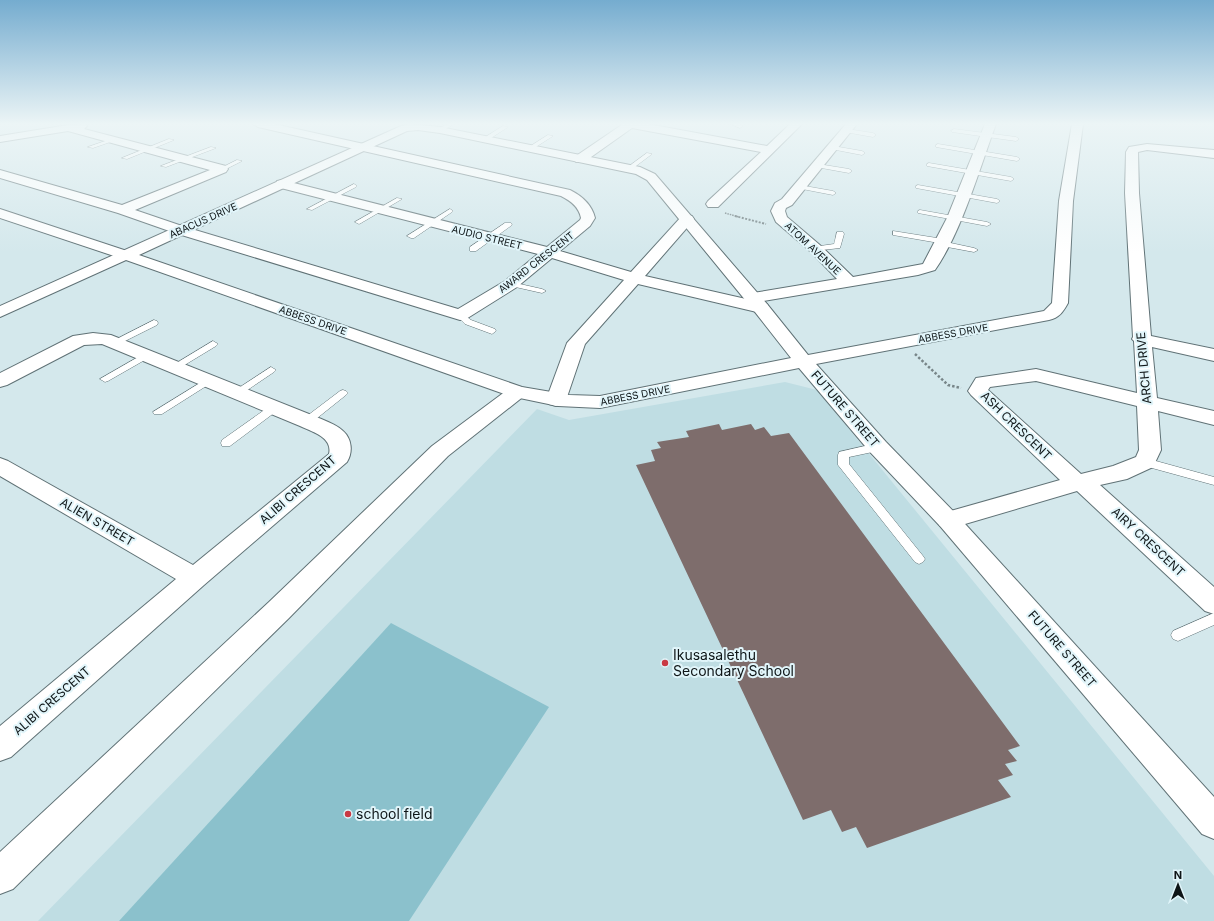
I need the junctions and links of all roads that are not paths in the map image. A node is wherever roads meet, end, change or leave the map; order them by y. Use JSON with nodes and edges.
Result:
{"nodes":[{"id":1,"x":214,"y":167,"type":"edge"},
{"id":2,"x":226,"y":167,"type":"edge"},
{"id":3,"x":319,"y":167,"type":"edge"},
{"id":4,"x":447,"y":167,"type":"edge"},
{"id":5,"x":625,"y":167,"type":"edge"},
{"id":6,"x":752,"y":167,"type":"edge"},
{"id":7,"x":817,"y":167,"type":"edge"},
{"id":8,"x":824,"y":167,"type":"edge"},
{"id":9,"x":945,"y":167,"type":"edge"},
{"id":10,"x":974,"y":167,"type":"edge"},
{"id":11,"x":1072,"y":167,"type":"edge"},
{"id":12,"x":1132,"y":167,"type":"edge"},
{"id":13,"x":630,"y":168,"type":"joint"},
{"id":14,"x":222,"y":169,"type":"junction"},
{"id":15,"x":849,"y":171,"type":"dead end"},
{"id":16,"x":972,"y":172,"type":"junction"},
{"id":17,"x":0,"y":174,"type":"edge"},
{"id":18,"x":1012,"y":179,"type":"dead end"},
{"id":19,"x":282,"y":184,"type":"junction"},
{"id":20,"x":354,"y":186,"type":"dead end"},
{"id":21,"x":799,"y":187,"type":"junction"},
{"id":22,"x":918,"y":187,"type":"dead end"},
{"id":23,"x":834,"y":193,"type":"dead end"},
{"id":24,"x":963,"y":195,"type":"junction"},
{"id":25,"x":334,"y":197,"type":"junction"},
{"id":26,"x":399,"y":199,"type":"dead end"},
{"id":27,"x":997,"y":201,"type":"dead end"},
{"id":28,"x":713,"y":204,"type":"road end"},
{"id":29,"x":310,"y":209,"type":"dead end"},
{"id":30,"x":123,"y":210,"type":"junction"},
{"id":31,"x":382,"y":210,"type":"junction"},
{"id":32,"x":450,"y":211,"type":"dead end"},
{"id":33,"x":920,"y":212,"type":"dead end"},
{"id":34,"x":0,"y":213,"type":"edge"},
{"id":35,"x":954,"y":218,"type":"junction"},
{"id":36,"x":687,"y":219,"type":"junction"},
{"id":37,"x":359,"y":222,"type":"dead end"},
{"id":38,"x":432,"y":223,"type":"junction"},
{"id":39,"x":987,"y":224,"type":"dead end"},
{"id":40,"x":508,"y":225,"type":"dead end"},
{"id":41,"x":180,"y":230,"type":"junction"},
{"id":42,"x":896,"y":233,"type":"dead end"},
{"id":43,"x":840,"y":234,"type":"dead end"},
{"id":44,"x":411,"y":236,"type":"dead end"},
{"id":45,"x":489,"y":237,"type":"junction"},
{"id":46,"x":943,"y":243,"type":"junction"},
{"id":47,"x":816,"y":248,"type":"junction"},
{"id":48,"x":473,"y":249,"type":"dead end"},
{"id":49,"x":974,"y":250,"type":"dead end"},
{"id":50,"x":548,"y":252,"type":"junction"},
{"id":51,"x":125,"y":254,"type":"junction"},
{"id":52,"x":634,"y":278,"type":"junction"},
{"id":53,"x":849,"y":282,"type":"junction"},
{"id":54,"x":510,"y":284,"type":"junction"},
{"id":55,"x":542,"y":292,"type":"dead end"},
{"id":56,"x":757,"y":303,"type":"junction"},
{"id":57,"x":0,"y":312,"type":"edge"},
{"id":58,"x":460,"y":315,"type":"junction"},
{"id":59,"x":154,"y":323,"type":"dead end"},
{"id":60,"x":492,"y":331,"type":"dead end"},
{"id":61,"x":1141,"y":339,"type":"junction"},
{"id":62,"x":116,"y":342,"type":"junction"},
{"id":63,"x":213,"y":344,"type":"dead end"},
{"id":64,"x":147,"y":355,"type":"junction"},
{"id":65,"x":1214,"y":355,"type":"edge"},
{"id":66,"x":803,"y":361,"type":"junction"},
{"id":67,"x":175,"y":367,"type":"junction"},
{"id":68,"x":271,"y":370,"type":"dead end"},
{"id":69,"x":105,"y":379,"type":"dead end"},
{"id":70,"x":0,"y":381,"type":"edge"},
{"id":71,"x":208,"y":381,"type":"junction"},
{"id":72,"x":518,"y":392,"type":"junction"},
{"id":73,"x":237,"y":393,"type":"junction"},
{"id":74,"x":343,"y":393,"type":"dead end"},
{"id":75,"x":556,"y":400,"type":"junction"},
{"id":76,"x":1147,"y":402,"type":"junction"},
{"id":77,"x":274,"y":408,"type":"junction"},
{"id":78,"x":158,"y":412,"type":"dead end"},
{"id":79,"x":1214,"y":418,"type":"edge"},
{"id":80,"x":307,"y":421,"type":"junction"},
{"id":81,"x":226,"y":443,"type":"dead end"},
{"id":82,"x":878,"y":447,"type":"junction"},
{"id":83,"x":1145,"y":462,"type":"junction"},
{"id":84,"x":0,"y":466,"type":"edge"},
{"id":85,"x":1213,"y":481,"type":"edge"},
{"id":86,"x":1079,"y":483,"type":"junction"},
{"id":87,"x":948,"y":520,"type":"junction"},
{"id":88,"x":919,"y":559,"type":"dead end"},
{"id":89,"x":195,"y":578,"type":"junction"},
{"id":90,"x":1214,"y":603,"type":"edge"},
{"id":91,"x":1214,"y":619,"type":"edge"},
{"id":92,"x":1178,"y":635,"type":"dead end"},
{"id":93,"x":0,"y":746,"type":"edge"},
{"id":94,"x":1214,"y":822,"type":"edge"},
{"id":95,"x":0,"y":876,"type":"edge"}],
"edges":[{"from":1,"to":14,"type":"street"},
{"from":2,"to":14,"type":"lane"},
{"from":3,"to":19,"type":"street","name":"ABACUS DRIVE"},
{"from":4,"to":50,"type":"street","name":"AWARD CRESCENT"},
{"from":5,"to":13,"type":"street","name":"FUTURE STREET"},
{"from":6,"to":28,"type":"street"},
{"from":7,"to":21,"type":"street","name":"ATOM AVENUE"},
{"from":8,"to":15,"type":"lane"},
{"from":9,"to":16,"type":"lane"},
{"from":10,"to":16,"type":"street","name":"ATOM AVENUE"},
{"from":11,"to":66,"type":"street","name":"ABBESS DRIVE"},
{"from":12,"to":61,"type":"street","name":"ARCH DRIVE"},
{"from":13,"to":36,"type":"street","name":"FUTURE STREET"},
{"from":14,"to":30,"type":"street"},
{"from":16,"to":18,"type":"lane"},
{"from":16,"to":24,"type":"street","name":"ATOM AVENUE"},
{"from":17,"to":30,"type":"street"},
{"from":19,"to":25,"type":"street","name":"AUDIO STREET"},
{"from":19,"to":41,"type":"street","name":"ABACUS DRIVE"},
{"from":20,"to":25,"type":"lane"},
{"from":21,"to":23,"type":"lane"},
{"from":21,"to":47,"type":"street","name":"ATOM AVENUE"},
{"from":22,"to":24,"type":"lane"},
{"from":24,"to":27,"type":"lane"},
{"from":24,"to":35,"type":"street","name":"ATOM AVENUE"},
{"from":25,"to":29,"type":"lane"},
{"from":25,"to":31,"type":"street","name":"AUDIO STREET"},
{"from":26,"to":31,"type":"lane"},
{"from":30,"to":41,"type":"street"},
{"from":31,"to":37,"type":"lane"},
{"from":31,"to":38,"type":"street","name":"AUDIO STREET"},
{"from":32,"to":38,"type":"lane"},
{"from":33,"to":35,"type":"lane"},
{"from":34,"to":51,"type":"street","name":"ABBESS DRIVE"},
{"from":35,"to":39,"type":"lane"},
{"from":35,"to":46,"type":"street","name":"ATOM AVENUE"},
{"from":36,"to":52,"type":"street"},
{"from":36,"to":56,"type":"street","name":"FUTURE STREET"},
{"from":38,"to":44,"type":"lane"},
{"from":38,"to":45,"type":"street","name":"AUDIO STREET"},
{"from":40,"to":45,"type":"lane"},
{"from":41,"to":51,"type":"street","name":"ABACUS DRIVE"},
{"from":41,"to":58,"type":"street"},
{"from":42,"to":46,"type":"lane"},
{"from":43,"to":47,"type":"lane"},
{"from":45,"to":48,"type":"lane"},
{"from":45,"to":50,"type":"street","name":"AUDIO STREET"},
{"from":46,"to":49,"type":"lane"},
{"from":46,"to":53,"type":"street","name":"ATOM AVENUE"},
{"from":47,"to":53,"type":"street","name":"ATOM AVENUE"},
{"from":50,"to":52,"type":"street","name":"AUDIO STREET"},
{"from":50,"to":54,"type":"street","name":"AWARD CRESCENT"},
{"from":51,"to":57,"type":"street","name":"ABACUS DRIVE"},
{"from":51,"to":72,"type":"street","name":"ABBESS DRIVE"},
{"from":52,"to":56,"type":"street","name":"AUDIO STREET"},
{"from":52,"to":75,"type":"street"},
{"from":53,"to":56,"type":"street"},
{"from":54,"to":55,"type":"lane"},
{"from":54,"to":58,"type":"street","name":"AWARD CRESCENT"},
{"from":56,"to":66,"type":"street","name":"FUTURE STREET"},
{"from":58,"to":60,"type":"lane"},
{"from":59,"to":62,"type":"lane"},
{"from":61,"to":65,"type":"street"},
{"from":61,"to":76,"type":"street","name":"ARCH DRIVE"},
{"from":62,"to":64,"type":"street","name":"ALIBI CRESCENT"},
{"from":62,"to":70,"type":"street","name":"ALIBI CRESCENT"},
{"from":63,"to":67,"type":"lane"},
{"from":64,"to":67,"type":"street","name":"ALIBI CRESCENT"},
{"from":64,"to":69,"type":"lane"},
{"from":66,"to":75,"type":"street","name":"ABBESS DRIVE"},
{"from":66,"to":82,"type":"street","name":"FUTURE STREET"},
{"from":67,"to":71,"type":"street","name":"ALIBI CRESCENT"},
{"from":68,"to":73,"type":"lane"},
{"from":71,"to":73,"type":"street","name":"ALIBI CRESCENT"},
{"from":71,"to":78,"type":"lane"},
{"from":72,"to":75,"type":"street","name":"ABBESS DRIVE"},
{"from":72,"to":95,"type":"street"},
{"from":73,"to":77,"type":"street","name":"ALIBI CRESCENT"},
{"from":74,"to":80,"type":"lane"},
{"from":76,"to":79,"type":"street"},
{"from":76,"to":83,"type":"street","name":"ARCH DRIVE"},
{"from":76,"to":86,"type":"street","name":"ASH CRESCENT"},
{"from":77,"to":80,"type":"street","name":"ALIBI CRESCENT"},
{"from":77,"to":81,"type":"lane"},
{"from":80,"to":89,"type":"street","name":"ALIBI CRESCENT"},
{"from":82,"to":87,"type":"street","name":"FUTURE STREET"},
{"from":82,"to":88,"type":"lane"},
{"from":83,"to":85,"type":"lane"},
{"from":83,"to":86,"type":"street"},
{"from":84,"to":89,"type":"street","name":"ALIEN STREET"},
{"from":86,"to":87,"type":"street"},
{"from":86,"to":90,"type":"street","name":"AIRY CRESCENT"},
{"from":87,"to":94,"type":"street","name":"FUTURE STREET"},
{"from":89,"to":93,"type":"street","name":"ALIBI CRESCENT"},
{"from":91,"to":92,"type":"lane"}]}
